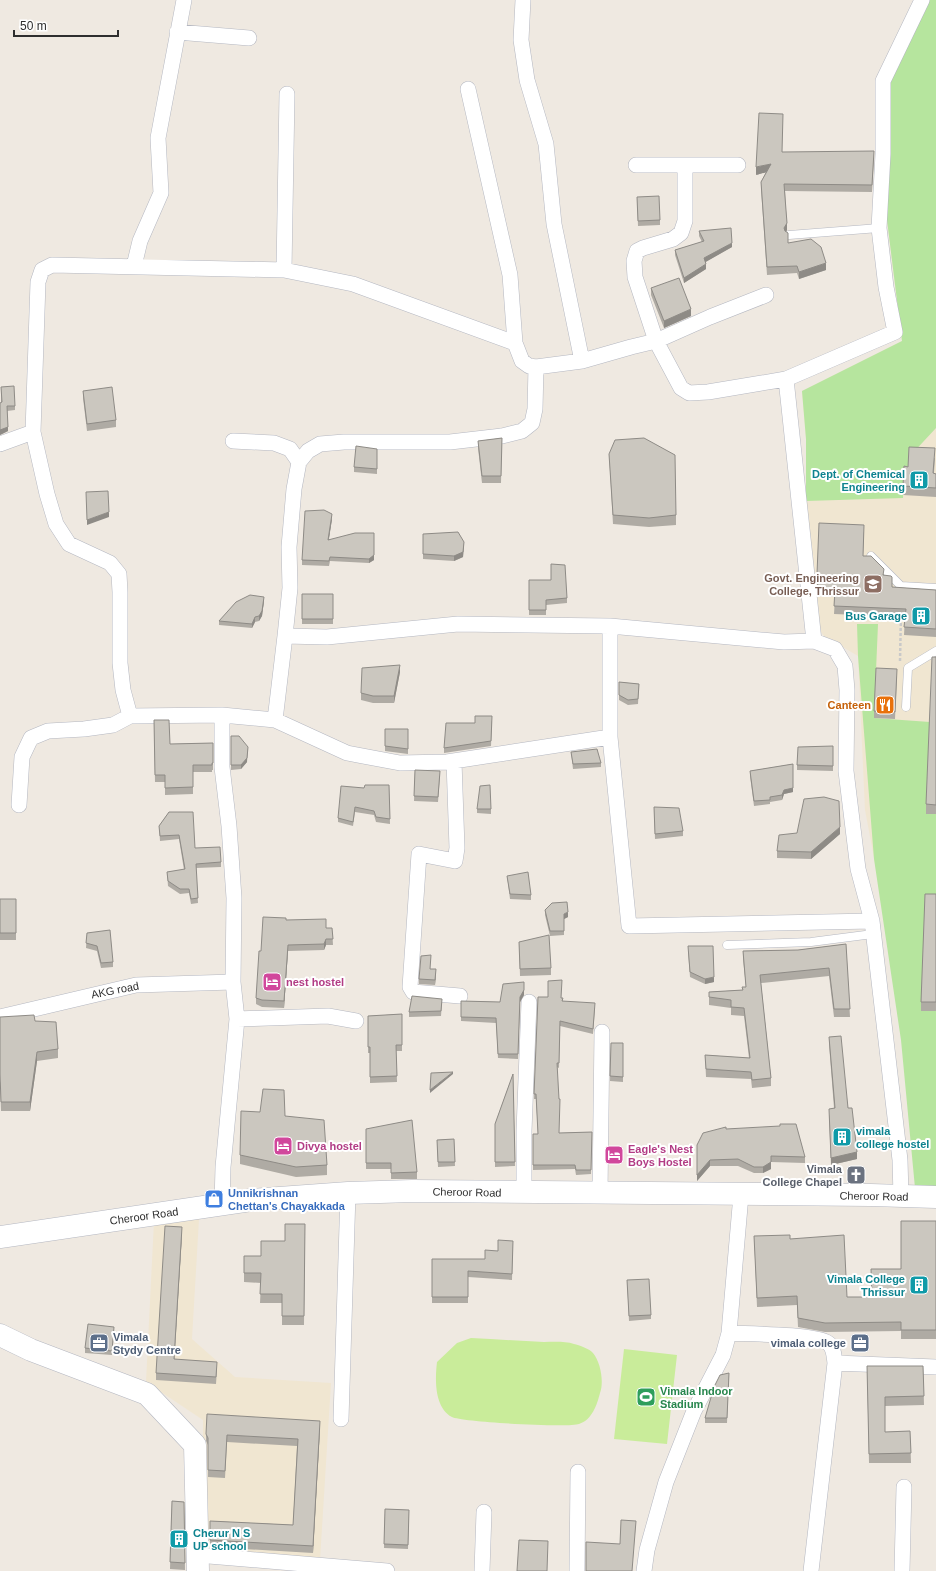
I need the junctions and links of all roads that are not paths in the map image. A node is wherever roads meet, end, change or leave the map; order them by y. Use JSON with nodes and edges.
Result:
{"nodes":[{"id":1,"x":184,"y":0,"type":"edge"},
{"id":2,"x":523,"y":0,"type":"edge"},
{"id":3,"x":922,"y":0,"type":"edge"},
{"id":4,"x":177,"y":32,"type":"junction"},
{"id":5,"x":249,"y":38,"type":"dead end"},
{"id":6,"x":468,"y":89,"type":"dead end"},
{"id":7,"x":287,"y":94,"type":"dead end"},
{"id":8,"x":636,"y":165,"type":"dead end"},
{"id":9,"x":685,"y":166,"type":"junction"},
{"id":10,"x":738,"y":166,"type":"dead end"},
{"id":11,"x":879,"y":228,"type":"junction"},
{"id":12,"x":789,"y":235,"type":"edge"},
{"id":13,"x":134,"y":266,"type":"junction"},
{"id":14,"x":284,"y":270,"type":"junction"},
{"id":15,"x":766,"y":296,"type":"dead end"},
{"id":16,"x":656,"y":341,"type":"junction"},
{"id":17,"x":515,"y":343,"type":"junction"},
{"id":18,"x":582,"y":361,"type":"junction"},
{"id":19,"x":536,"y":367,"type":"junction"},
{"id":20,"x":786,"y":380,"type":"junction"},
{"id":21,"x":33,"y":432,"type":"junction"},
{"id":22,"x":233,"y":441,"type":"dead end"},
{"id":23,"x":0,"y":444,"type":"edge"},
{"id":24,"x":299,"y":462,"type":"junction"},
{"id":25,"x":871,"y":556,"type":"edge"},
{"id":26,"x":936,"y":588,"type":"edge"},
{"id":27,"x":610,"y":626,"type":"junction"},
{"id":28,"x":285,"y":636,"type":"junction"},
{"id":29,"x":814,"y":641,"type":"junction"},
{"id":30,"x":936,"y":652,"type":"edge"},
{"id":31,"x":906,"y":707,"type":"dead end"},
{"id":32,"x":222,"y":715,"type":"junction"},
{"id":33,"x":130,"y":716,"type":"junction"},
{"id":34,"x":275,"y":720,"type":"junction"},
{"id":35,"x":610,"y":737,"type":"junction"},
{"id":36,"x":454,"y":761,"type":"junction"},
{"id":37,"x":19,"y":805,"type":"dead end"},
{"id":38,"x":872,"y":928,"type":"junction"},
{"id":39,"x":727,"y":945,"type":"dead end"},
{"id":40,"x":233,"y":982,"type":"junction"},
{"id":41,"x":460,"y":996,"type":"dead end"},
{"id":42,"x":529,"y":1002,"type":"dead end"},
{"id":43,"x":0,"y":1017,"type":"edge"},
{"id":44,"x":237,"y":1019,"type":"junction"},
{"id":45,"x":356,"y":1021,"type":"dead end"},
{"id":46,"x":602,"y":1032,"type":"dead end"},
{"id":47,"x":524,"y":1192,"type":"junction"},
{"id":48,"x":348,"y":1193,"type":"junction"},
{"id":49,"x":600,"y":1194,"type":"junction"},
{"id":50,"x":741,"y":1195,"type":"junction"},
{"id":51,"x":901,"y":1196,"type":"junction"},
{"id":52,"x":936,"y":1197,"type":"edge"},
{"id":53,"x":222,"y":1204,"type":"junction"},
{"id":54,"x":0,"y":1237,"type":"edge"},
{"id":55,"x":729,"y":1333,"type":"junction"},
{"id":56,"x":0,"y":1335,"type":"edge"},
{"id":57,"x":835,"y":1363,"type":"junction"},
{"id":58,"x":936,"y":1367,"type":"edge"},
{"id":59,"x":341,"y":1419,"type":"dead end"},
{"id":60,"x":578,"y":1472,"type":"dead end"},
{"id":61,"x":904,"y":1487,"type":"dead end"},
{"id":62,"x":484,"y":1512,"type":"dead end"},
{"id":63,"x":198,"y":1563,"type":"edge"},
{"id":64,"x":310,"y":1567,"type":"edge"},
{"id":65,"x":387,"y":1571,"type":"edge"},
{"id":66,"x":482,"y":1571,"type":"edge"},
{"id":67,"x":577,"y":1571,"type":"edge"},
{"id":68,"x":644,"y":1571,"type":"edge"},
{"id":69,"x":811,"y":1571,"type":"edge"},
{"id":70,"x":902,"y":1571,"type":"edge"}],
"edges":[{"from":1,"to":4,"type":"street"},
{"from":2,"to":18,"type":"street"},
{"from":3,"to":11,"type":"street"},
{"from":4,"to":5,"type":"street"},
{"from":4,"to":13,"type":"street"},
{"from":6,"to":17,"type":"street"},
{"from":7,"to":14,"type":"street"},
{"from":8,"to":9,"type":"street"},
{"from":9,"to":10,"type":"street"},
{"from":9,"to":16,"type":"street"},
{"from":11,"to":12,"type":"lane"},
{"from":11,"to":20,"type":"street"},
{"from":13,"to":14,"type":"street"},
{"from":13,"to":21,"type":"street"},
{"from":14,"to":17,"type":"street"},
{"from":15,"to":16,"type":"street"},
{"from":16,"to":18,"type":"street"},
{"from":16,"to":20,"type":"street"},
{"from":17,"to":19,"type":"street"},
{"from":18,"to":19,"type":"street"},
{"from":19,"to":24,"type":"street"},
{"from":20,"to":29,"type":"street"},
{"from":21,"to":23,"type":"street"},
{"from":21,"to":33,"type":"street"},
{"from":22,"to":24,"type":"street"},
{"from":24,"to":28,"type":"street"},
{"from":25,"to":26,"type":"lane"},
{"from":27,"to":28,"type":"street"},
{"from":27,"to":29,"type":"street"},
{"from":27,"to":35,"type":"street"},
{"from":28,"to":34,"type":"street"},
{"from":29,"to":38,"type":"street"},
{"from":30,"to":31,"type":"lane"},
{"from":32,"to":33,"type":"street"},
{"from":32,"to":34,"type":"street"},
{"from":32,"to":40,"type":"street"},
{"from":33,"to":37,"type":"street"},
{"from":34,"to":36,"type":"street"},
{"from":35,"to":36,"type":"street"},
{"from":35,"to":38,"type":"street"},
{"from":36,"to":41,"type":"street"},
{"from":38,"to":39,"type":"lane"},
{"from":38,"to":51,"type":"street"},
{"from":40,"to":43,"type":"street","name":"AKG road"},
{"from":40,"to":44,"type":"street"},
{"from":42,"to":47,"type":"street"},
{"from":44,"to":45,"type":"street"},
{"from":44,"to":53,"type":"street"},
{"from":46,"to":49,"type":"street"},
{"from":47,"to":48,"type":"main road","name":"Cheroor Road"},
{"from":47,"to":49,"type":"main road","name":"Cheroor Road"},
{"from":48,"to":53,"type":"main road","name":"Cheroor Road"},
{"from":48,"to":59,"type":"street"},
{"from":49,"to":50,"type":"main road","name":"Cheroor Road"},
{"from":50,"to":51,"type":"main road","name":"Cheroor Road"},
{"from":50,"to":55,"type":"street"},
{"from":51,"to":52,"type":"main road","name":"Cheroor Road"},
{"from":53,"to":54,"type":"main road","name":"Cheroor Road"},
{"from":55,"to":57,"type":"street"},
{"from":55,"to":68,"type":"street"},
{"from":56,"to":63,"type":"main road"},
{"from":57,"to":58,"type":"street"},
{"from":57,"to":69,"type":"street"},
{"from":60,"to":67,"type":"street"},
{"from":61,"to":70,"type":"street"},
{"from":62,"to":66,"type":"street"},
{"from":63,"to":64,"type":"street"},
{"from":64,"to":65,"type":"street"}]}
